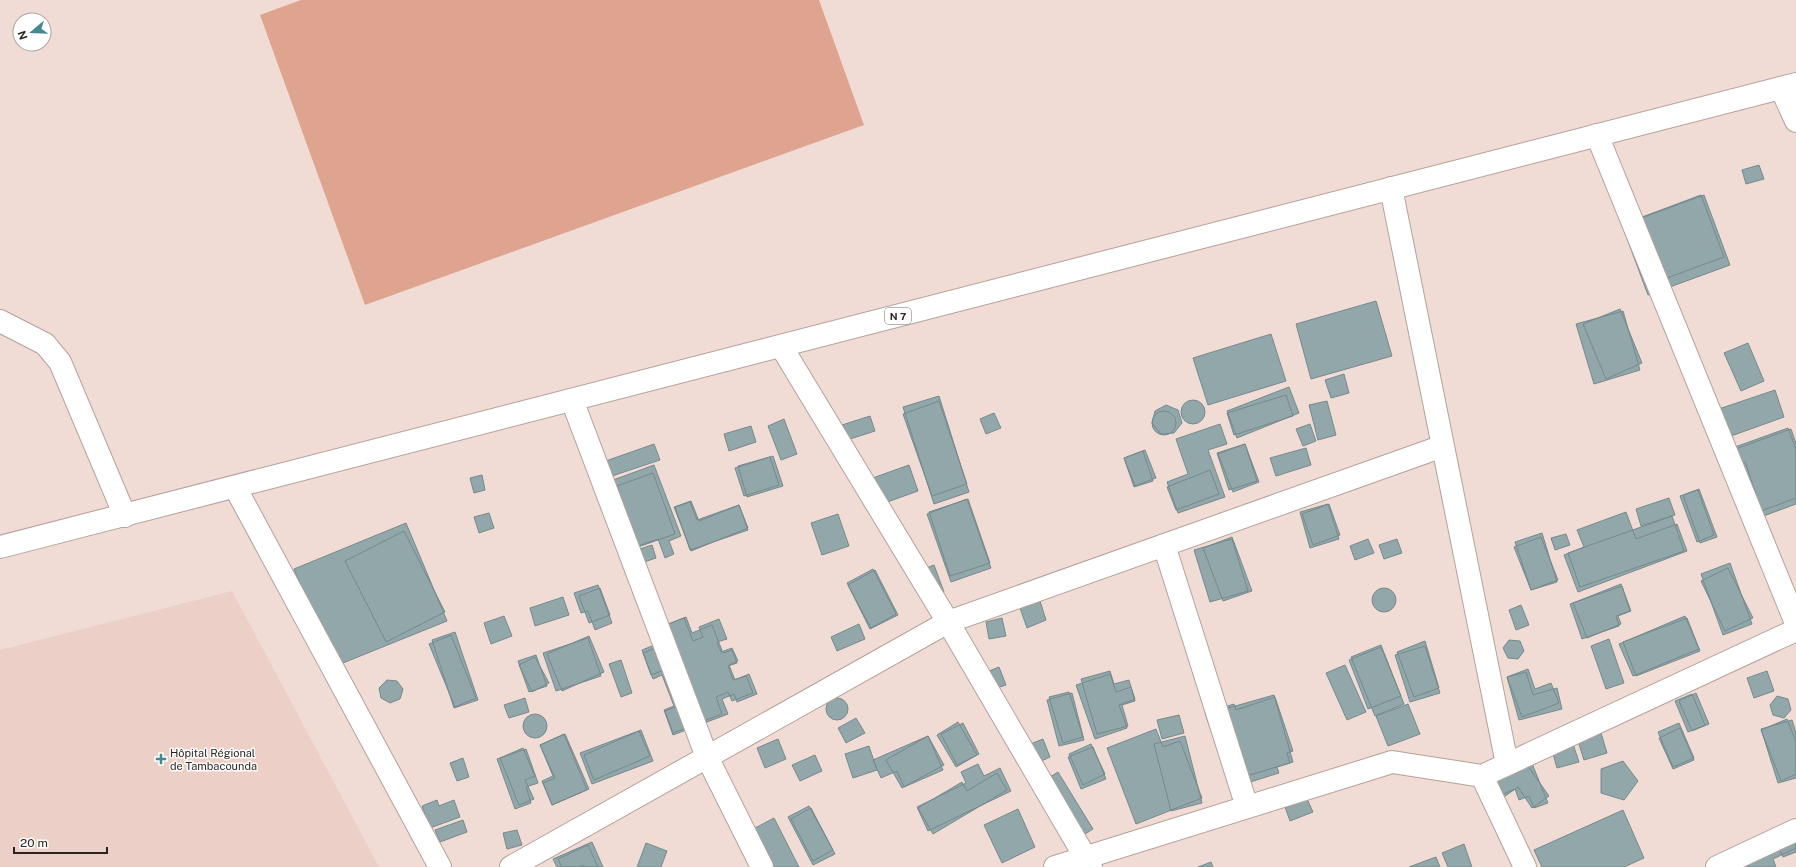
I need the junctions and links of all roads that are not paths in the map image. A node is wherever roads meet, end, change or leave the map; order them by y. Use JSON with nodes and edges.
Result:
{"nodes":[{"id":1,"x":1788,"y":86,"type":"edge"},
{"id":2,"x":1796,"y":121,"type":"edge"},
{"id":3,"x":1597,"y":135,"type":"junction"},
{"id":4,"x":1391,"y":188,"type":"junction"},
{"id":5,"x":0,"y":321,"type":"edge"},
{"id":6,"x":781,"y":346,"type":"junction"},
{"id":7,"x":572,"y":400,"type":"junction"},
{"id":8,"x":1443,"y":446,"type":"junction"},
{"id":9,"x":235,"y":487,"type":"junction"},
{"id":10,"x":125,"y":516,"type":"junction"},
{"id":11,"x":1164,"y":545,"type":"junction"},
{"id":12,"x":0,"y":548,"type":"edge"},
{"id":13,"x":948,"y":622,"type":"junction"},
{"id":14,"x":1796,"y":623,"type":"edge"},
{"id":15,"x":1796,"y":630,"type":"edge"},
{"id":16,"x":708,"y":757,"type":"junction"},
{"id":17,"x":1507,"y":764,"type":"junction"},
{"id":18,"x":1482,"y":776,"type":"junction"},
{"id":19,"x":1247,"y":807,"type":"junction"},
{"id":20,"x":1796,"y":830,"type":"edge"},
{"id":21,"x":1089,"y":862,"type":"edge"},
{"id":22,"x":440,"y":867,"type":"edge"},
{"id":23,"x":511,"y":867,"type":"edge"},
{"id":24,"x":762,"y":867,"type":"edge"},
{"id":25,"x":1055,"y":867,"type":"edge"},
{"id":26,"x":1525,"y":867,"type":"edge"},
{"id":27,"x":1717,"y":867,"type":"edge"}],
"edges":[{"from":1,"to":2,"type":"main road"},
{"from":1,"to":3,"type":"main road","number":"N 7"},
{"from":3,"to":4,"type":"main road","number":"N 7"},
{"from":3,"to":14,"type":"main road"},
{"from":4,"to":6,"type":"main road","number":"N 7"},
{"from":4,"to":8,"type":"main road"},
{"from":5,"to":10,"type":"main road"},
{"from":6,"to":7,"type":"main road","number":"N 7"},
{"from":6,"to":13,"type":"main road"},
{"from":7,"to":9,"type":"main road","number":"N 7"},
{"from":7,"to":16,"type":"main road"},
{"from":8,"to":11,"type":"main road"},
{"from":8,"to":17,"type":"main road"},
{"from":9,"to":10,"type":"main road","number":"N 7"},
{"from":9,"to":22,"type":"main road"},
{"from":10,"to":12,"type":"main road","number":"N 7"},
{"from":11,"to":13,"type":"main road"},
{"from":11,"to":19,"type":"main road"},
{"from":13,"to":16,"type":"main road"},
{"from":13,"to":21,"type":"main road"},
{"from":15,"to":17,"type":"main road"},
{"from":16,"to":23,"type":"main road"},
{"from":16,"to":24,"type":"main road"},
{"from":17,"to":18,"type":"main road"},
{"from":18,"to":19,"type":"main road"},
{"from":18,"to":26,"type":"main road"},
{"from":19,"to":21,"type":"main road"},
{"from":20,"to":27,"type":"main road"},
{"from":21,"to":25,"type":"main road"}]}
